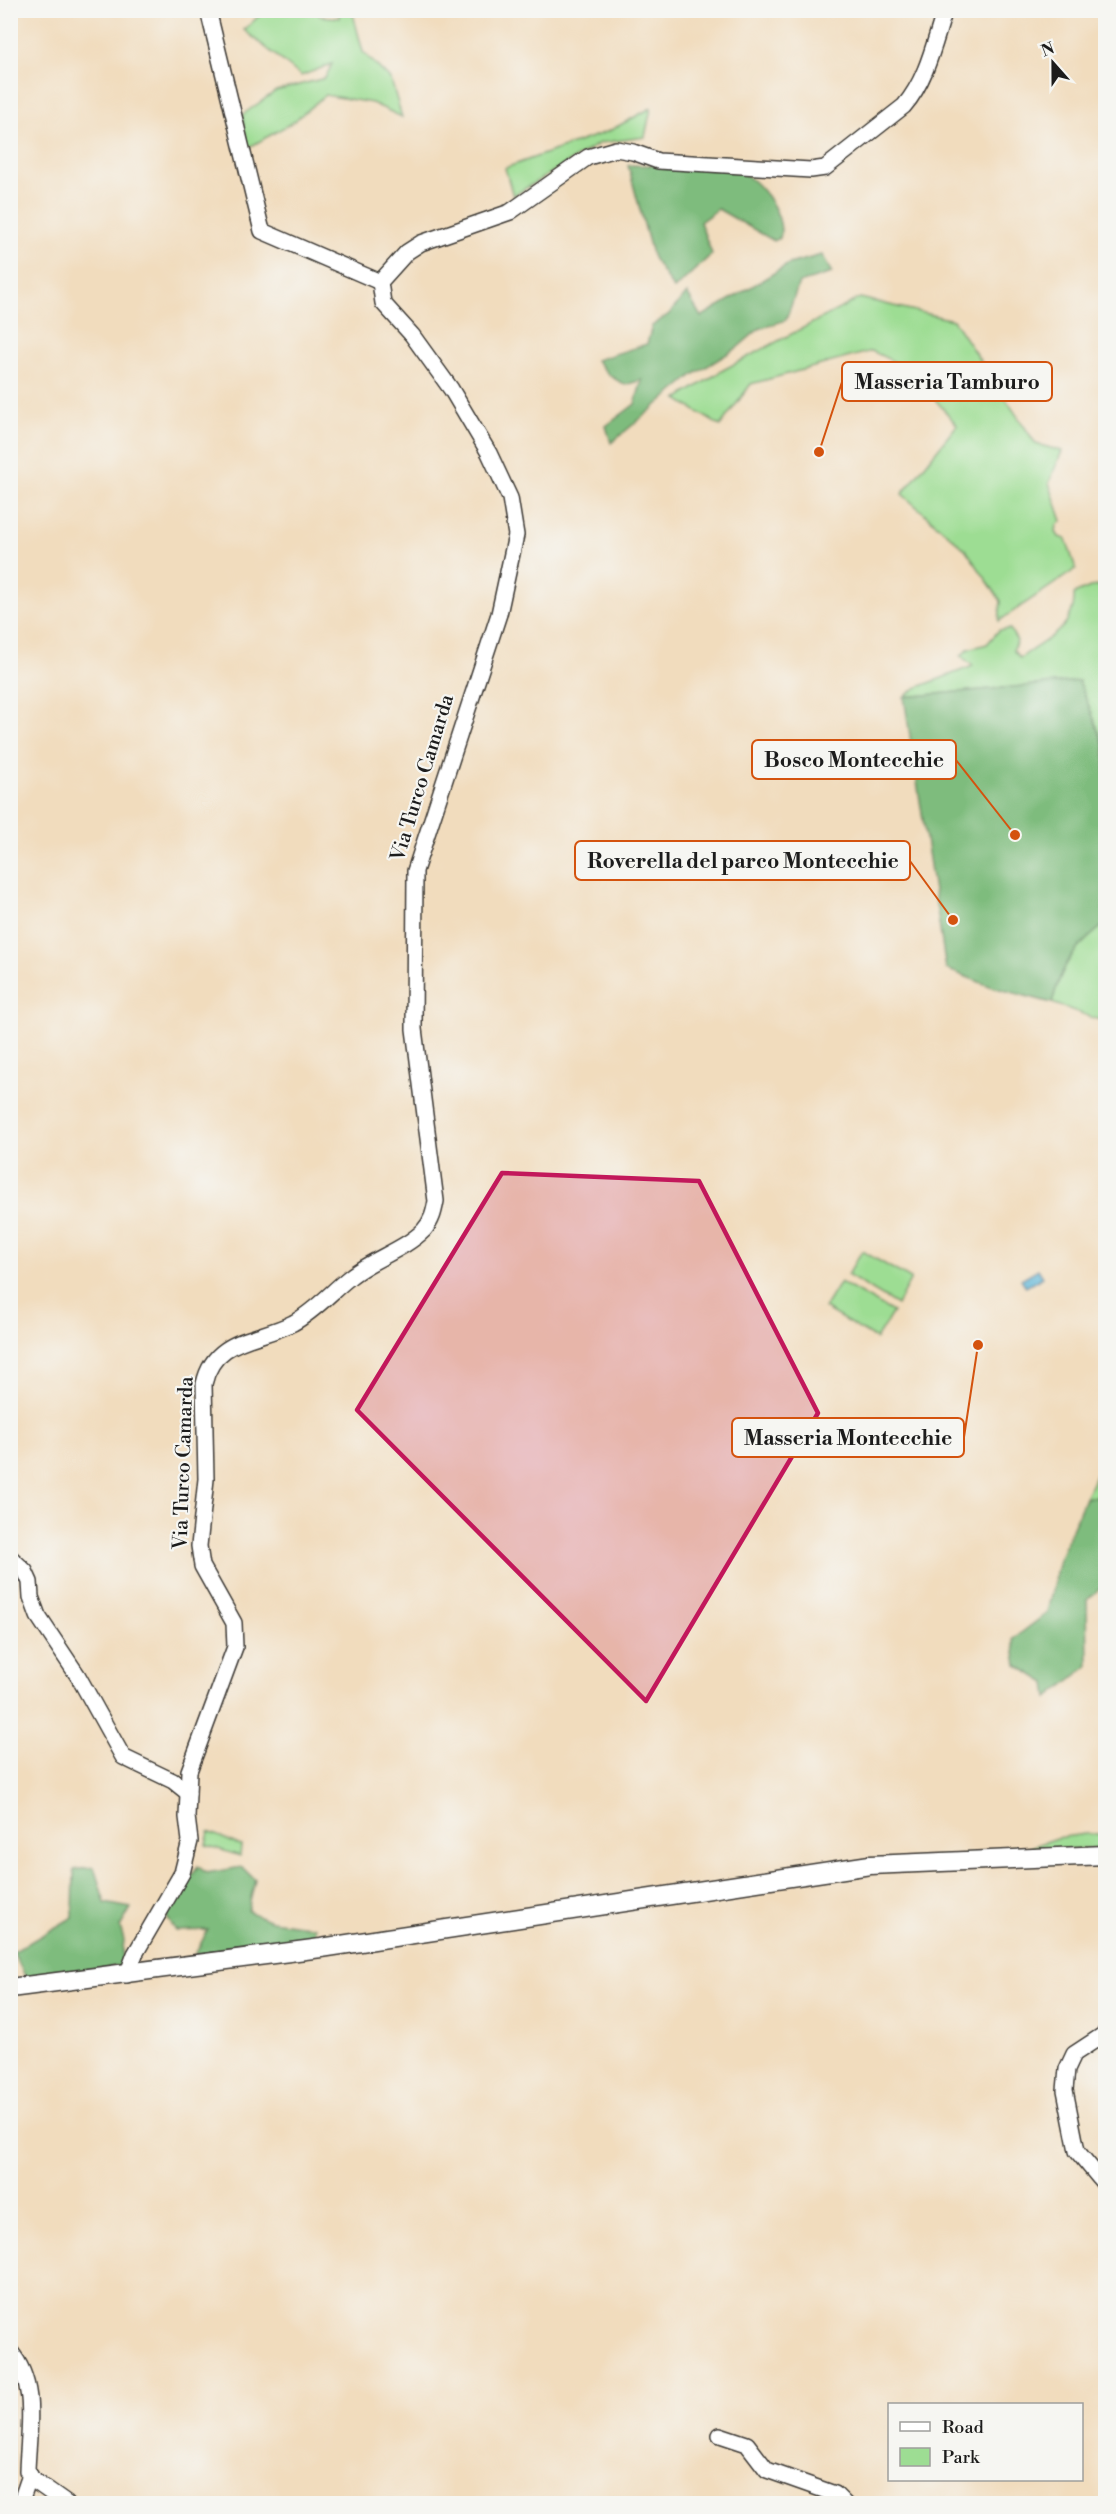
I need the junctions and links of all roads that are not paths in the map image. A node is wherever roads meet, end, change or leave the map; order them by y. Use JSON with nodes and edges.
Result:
{"nodes":[{"id":1,"x":208,"y":10,"type":"edge"},
{"id":2,"x":945,"y":10,"type":"edge"},
{"id":3,"x":380,"y":282,"type":"junction"},
{"id":4,"x":10,"y":1557,"type":"edge"},
{"id":5,"x":188,"y":1793,"type":"junction"},
{"id":6,"x":1104,"y":1854,"type":"edge"},
{"id":7,"x":127,"y":1976,"type":"junction"},
{"id":8,"x":10,"y":1988,"type":"edge"},
{"id":9,"x":1106,"y":2033,"type":"edge"},
{"id":10,"x":1106,"y":2186,"type":"edge"},
{"id":11,"x":10,"y":2352,"type":"edge"},
{"id":12,"x":720,"y":2435,"type":"dead end"},
{"id":13,"x":30,"y":2475,"type":"junction"},
{"id":14,"x":20,"y":2504,"type":"edge"},
{"id":15,"x":67,"y":2504,"type":"edge"},
{"id":16,"x":845,"y":2504,"type":"edge"}],
"edges":[{"from":1,"to":3,"type":"street"},
{"from":2,"to":3,"type":"street"},
{"from":3,"to":5,"type":"street","name":"Via Turco Camarda"},
{"from":4,"to":5,"type":"street"},
{"from":5,"to":7,"type":"street","name":"Via Turco Camarda"},
{"from":6,"to":7,"type":"main road"},
{"from":7,"to":8,"type":"main road"},
{"from":9,"to":10,"type":"street"},
{"from":11,"to":13,"type":"street"},
{"from":12,"to":16,"type":"street"},
{"from":13,"to":14,"type":"street"},
{"from":13,"to":15,"type":"street"}]}
